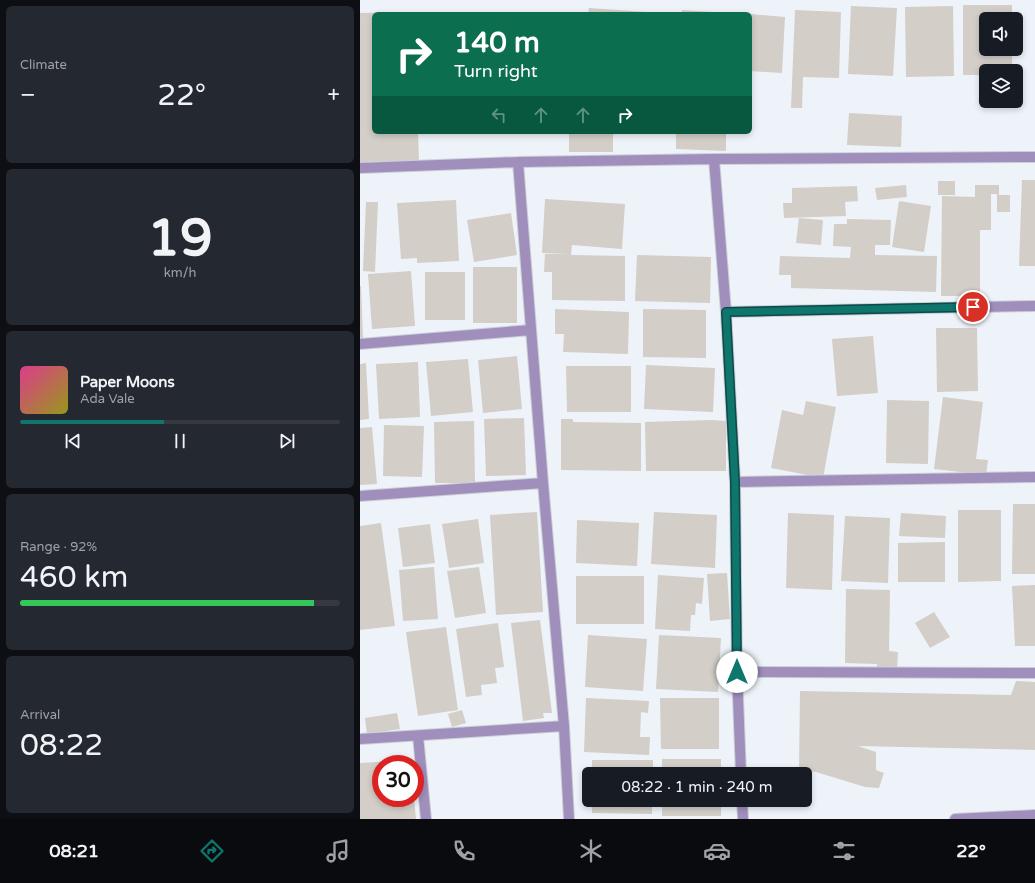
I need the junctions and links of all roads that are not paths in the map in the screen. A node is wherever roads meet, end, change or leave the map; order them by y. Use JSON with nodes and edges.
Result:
{"nodes":[{"id":1,"x":1035,"y":157,"type":"edge"},
{"id":2,"x":714,"y":159,"type":"junction"},
{"id":3,"x":518,"y":162,"type":"junction"},
{"id":4,"x":360,"y":168,"type":"edge"},
{"id":5,"x":1035,"y":306,"type":"edge"},
{"id":6,"x":726,"y":312,"type":"junction"},
{"id":7,"x":531,"y":330,"type":"junction"},
{"id":8,"x":360,"y":344,"type":"edge"},
{"id":9,"x":1035,"y":477,"type":"edge"},
{"id":10,"x":735,"y":482,"type":"junction"},
{"id":11,"x":542,"y":483,"type":"junction"},
{"id":12,"x":360,"y":496,"type":"edge"},
{"id":13,"x":737,"y":672,"type":"junction"},
{"id":14,"x":1035,"y":673,"type":"edge"},
{"id":15,"x":564,"y":726,"type":"junction"},
{"id":16,"x":418,"y":736,"type":"junction"},
{"id":17,"x":360,"y":739,"type":"edge"},
{"id":18,"x":741,"y":767,"type":"edge"},
{"id":19,"x":742,"y":807,"type":"edge"},
{"id":20,"x":1035,"y":815,"type":"edge"},
{"id":21,"x":426,"y":819,"type":"edge"},
{"id":22,"x":569,"y":819,"type":"edge"},
{"id":23,"x":743,"y":819,"type":"edge"},
{"id":24,"x":955,"y":819,"type":"edge"}],
"edges":[{"from":1,"to":2,"type":"street"},
{"from":2,"to":3,"type":"street"},
{"from":2,"to":6,"type":"street"},
{"from":3,"to":4,"type":"street"},
{"from":3,"to":7,"type":"street"},
{"from":5,"to":6,"type":"street"},
{"from":6,"to":10,"type":"street"},
{"from":7,"to":8,"type":"street"},
{"from":7,"to":11,"type":"street"},
{"from":9,"to":10,"type":"street"},
{"from":10,"to":13,"type":"street"},
{"from":11,"to":12,"type":"street"},
{"from":11,"to":15,"type":"street"},
{"from":13,"to":14,"type":"street"},
{"from":13,"to":18,"type":"street"},
{"from":15,"to":16,"type":"street"},
{"from":15,"to":22,"type":"street"},
{"from":16,"to":17,"type":"street"},
{"from":16,"to":21,"type":"street"},
{"from":19,"to":23,"type":"street"},
{"from":20,"to":24,"type":"street"}]}
